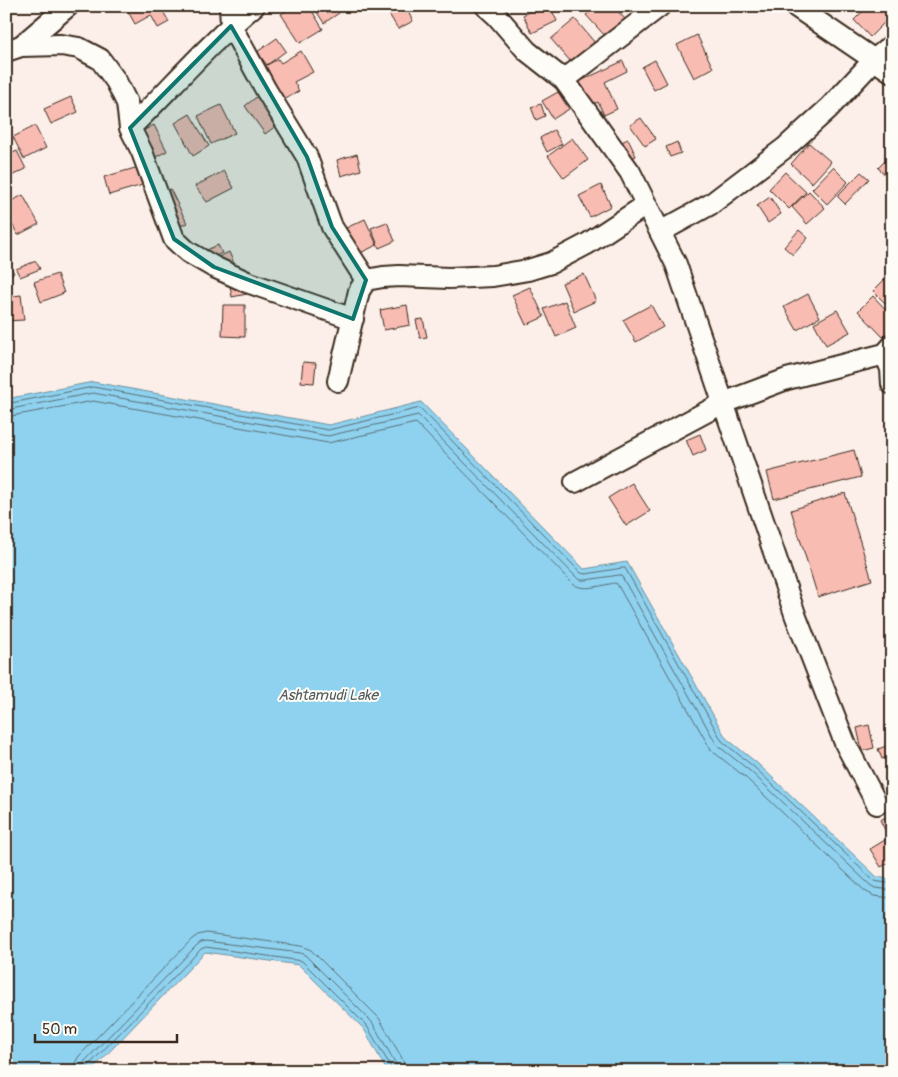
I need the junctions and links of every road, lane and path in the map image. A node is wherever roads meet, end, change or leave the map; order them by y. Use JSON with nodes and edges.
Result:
{"nodes":[{"id":1,"x":68,"y":6,"type":"edge"},
{"id":2,"x":254,"y":6,"type":"edge"},
{"id":3,"x":486,"y":6,"type":"edge"},
{"id":4,"x":660,"y":6,"type":"edge"},
{"id":5,"x":795,"y":6,"type":"edge"},
{"id":6,"x":230,"y":16,"type":"edge"},
{"id":7,"x":892,"y":44,"type":"edge"},
{"id":8,"x":14,"y":48,"type":"edge"},
{"id":9,"x":874,"y":60,"type":"junction"},
{"id":10,"x":892,"y":72,"type":"edge"},
{"id":11,"x":564,"y":80,"type":"junction"},
{"id":12,"x":130,"y":128,"type":"junction"},
{"id":13,"x":646,"y":205,"type":"junction"},
{"id":14,"x":660,"y":232,"type":"junction"},
{"id":15,"x":366,"y":280,"type":"junction"},
{"id":16,"x":353,"y":319,"type":"junction"},
{"id":17,"x":888,"y":350,"type":"edge"},
{"id":18,"x":338,"y":382,"type":"dead end"},
{"id":19,"x":892,"y":384,"type":"edge"},
{"id":20,"x":723,"y":403,"type":"junction"},
{"id":21,"x":575,"y":482,"type":"dead end"},
{"id":22,"x":877,"y":804,"type":"dead end"}],
"edges":[{"from":1,"to":8,"type":"street"},
{"from":2,"to":6,"type":"street"},
{"from":3,"to":11,"type":"street"},
{"from":4,"to":11,"type":"street"},
{"from":5,"to":9,"type":"street"},
{"from":6,"to":12,"type":"street"},
{"from":6,"to":15,"type":"street"},
{"from":7,"to":9,"type":"street"},
{"from":8,"to":12,"type":"street"},
{"from":9,"to":10,"type":"street"},
{"from":9,"to":14,"type":"street"},
{"from":11,"to":13,"type":"street"},
{"from":12,"to":16,"type":"street"},
{"from":13,"to":14,"type":"street"},
{"from":13,"to":15,"type":"street"},
{"from":14,"to":20,"type":"street"},
{"from":15,"to":16,"type":"street"},
{"from":16,"to":18,"type":"street"},
{"from":17,"to":19,"type":"street"},
{"from":17,"to":20,"type":"street"},
{"from":20,"to":21,"type":"street"},
{"from":20,"to":22,"type":"street"}]}
